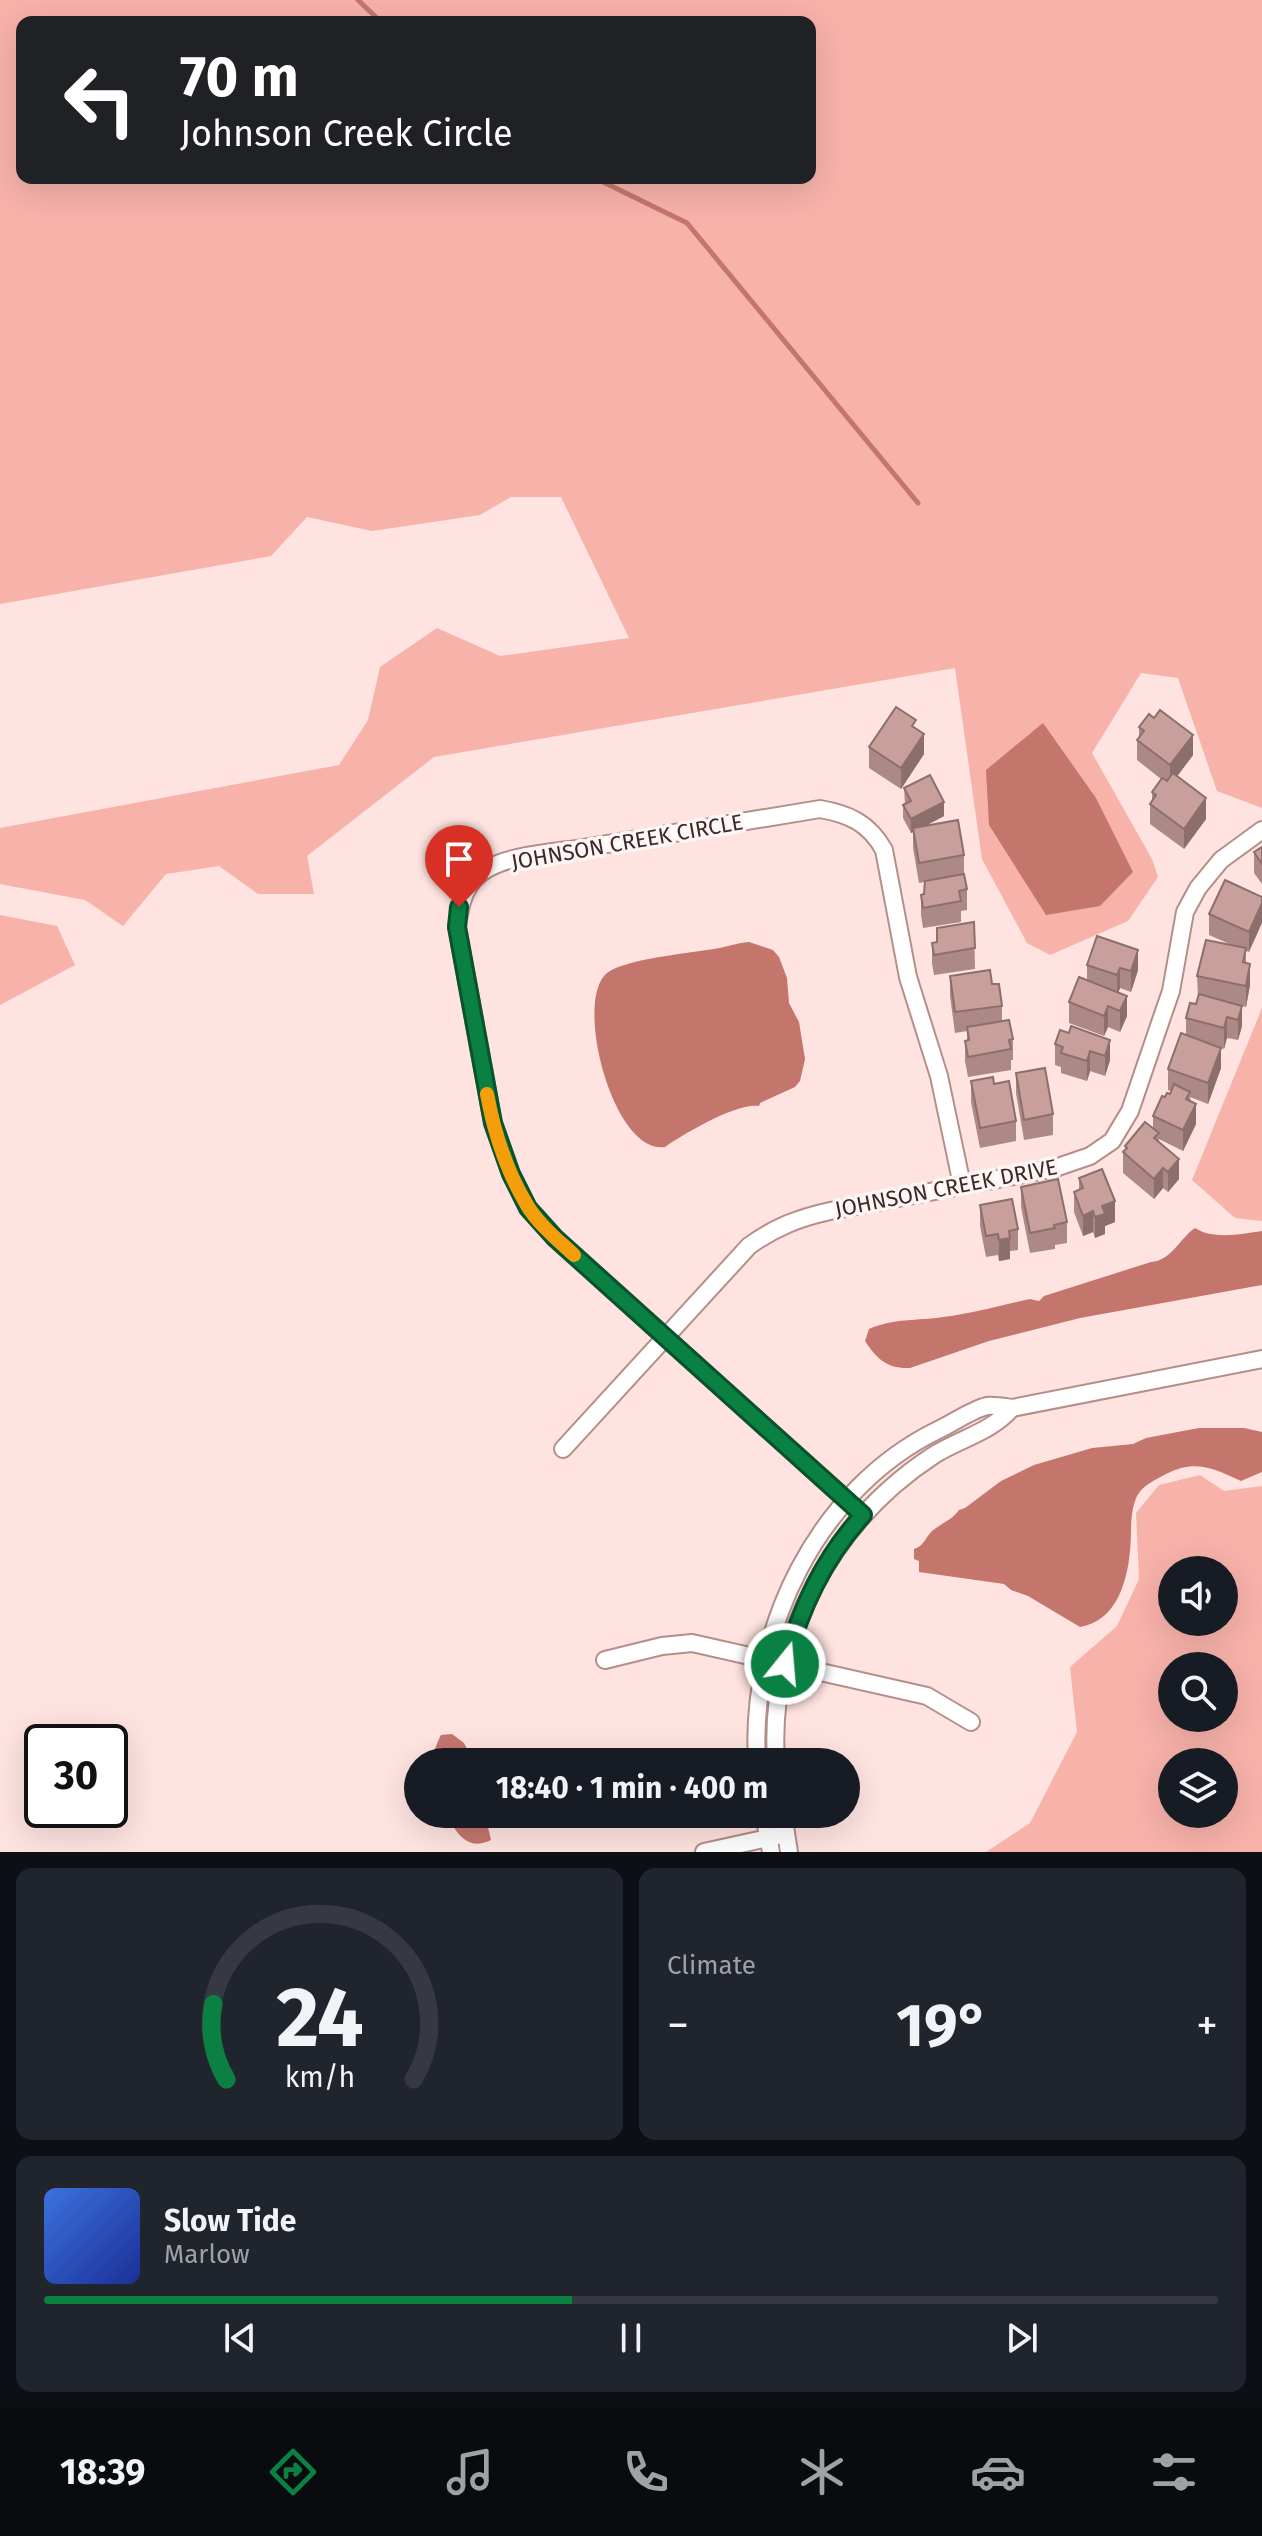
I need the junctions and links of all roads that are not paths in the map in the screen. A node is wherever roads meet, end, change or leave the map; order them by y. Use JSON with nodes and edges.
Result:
{"nodes":[{"id":1,"x":1262,"y":830,"type":"edge"},
{"id":2,"x":962,"y":1185,"type":"junction"},
{"id":3,"x":666,"y":1337,"type":"junction"},
{"id":4,"x":1262,"y":1359,"type":"edge"},
{"id":5,"x":1012,"y":1408,"type":"junction"},
{"id":6,"x":563,"y":1449,"type":"dead end"},
{"id":7,"x":848,"y":1501,"type":"junction"},
{"id":8,"x":863,"y":1515,"type":"junction"},
{"id":9,"x":605,"y":1660,"type":"dead end"},
{"id":10,"x":766,"y":1660,"type":"junction"},
{"id":11,"x":785,"y":1664,"type":"junction"},
{"id":12,"x":971,"y":1722,"type":"dead end"},
{"id":13,"x":756,"y":1748,"type":"edge"},
{"id":14,"x":775,"y":1748,"type":"edge"},
{"id":15,"x":785,"y":1828,"type":"edge"},
{"id":16,"x":786,"y":1834,"type":"junction"},
{"id":17,"x":770,"y":1844,"type":"edge"},
{"id":18,"x":704,"y":1852,"type":"edge"},
{"id":19,"x":789,"y":1852,"type":"edge"}],
"edges":[{"from":1,"to":2,"type":"street","name":"JOHNSON CREEK DRIVE"},
{"from":2,"to":3,"type":"street","name":"JOHNSON CREEK DRIVE"},
{"from":2,"to":3,"type":"street","name":"JOHNSON CREEK CIRCLE"},
{"from":3,"to":6,"type":"street","name":"JOHNSON CREEK DRIVE"},
{"from":3,"to":7,"type":"street","name":"JOHNSON CREEK CIRCLE"},
{"from":4,"to":5,"type":"street"},
{"from":5,"to":7,"type":"street"},
{"from":5,"to":8,"type":"street"},
{"from":7,"to":8,"type":"street","name":"JOHNSON CREEK CIRCLE"},
{"from":7,"to":10,"type":"street"},
{"from":8,"to":11,"type":"street"},
{"from":9,"to":10,"type":"street"},
{"from":10,"to":11,"type":"street"},
{"from":10,"to":13,"type":"street"},
{"from":11,"to":12,"type":"street"},
{"from":11,"to":14,"type":"street"},
{"from":15,"to":16,"type":"street"},
{"from":16,"to":17,"type":"street"},
{"from":16,"to":19,"type":"street"},
{"from":17,"to":18,"type":"street"}]}
